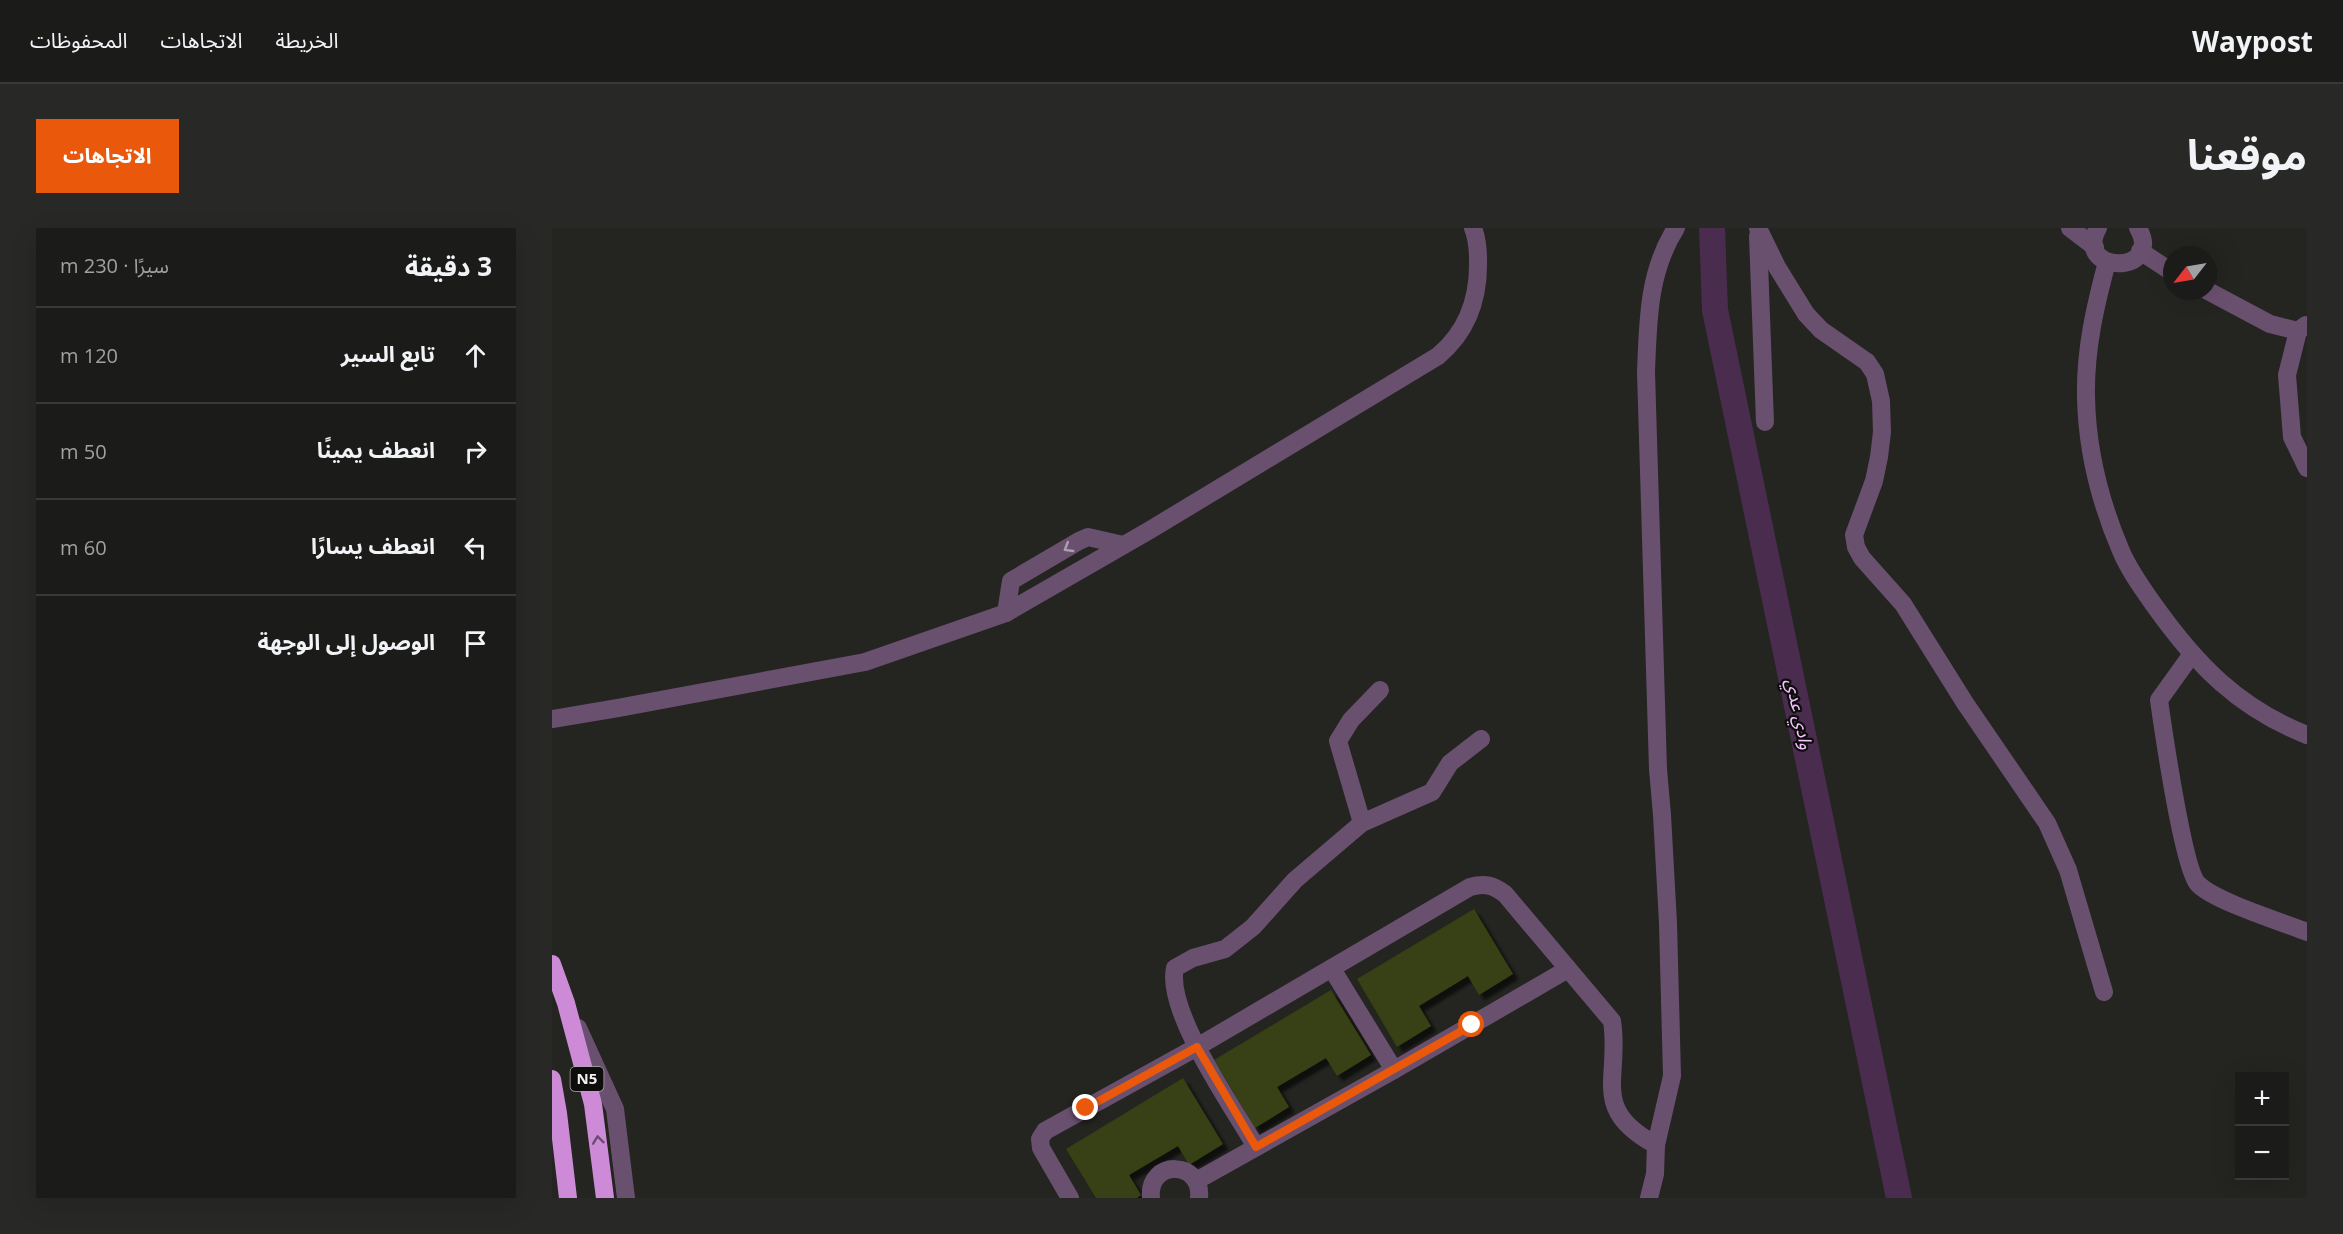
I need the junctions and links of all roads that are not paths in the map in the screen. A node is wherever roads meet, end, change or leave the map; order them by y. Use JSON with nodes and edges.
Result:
{"nodes":[{"id":1,"x":1473,"y":228,"type":"edge"},
{"id":2,"x":1676,"y":228,"type":"edge"},
{"id":3,"x":2070,"y":228,"type":"edge"},
{"id":4,"x":2098,"y":228,"type":"edge"},
{"id":5,"x":2138,"y":228,"type":"edge"},
{"id":6,"x":2095,"y":247,"type":"junction"},
{"id":7,"x":2140,"y":251,"type":"junction"},
{"id":8,"x":2107,"y":262,"type":"junction"},
{"id":9,"x":2163,"y":266,"type":"edge"},
{"id":10,"x":2217,"y":296,"type":"edge"},
{"id":11,"x":2302,"y":328,"type":"edge"},
{"id":12,"x":1765,"y":422,"type":"dead end"},
{"id":13,"x":2307,"y":468,"type":"edge"},
{"id":14,"x":1123,"y":545,"type":"junction"},
{"id":15,"x":1006,"y":613,"type":"junction"},
{"id":16,"x":2192,"y":654,"type":"junction"},
{"id":17,"x":1380,"y":690,"type":"dead end"},
{"id":18,"x":552,"y":718,"type":"edge"},
{"id":19,"x":2307,"y":735,"type":"edge"},
{"id":20,"x":1481,"y":739,"type":"dead end"},
{"id":21,"x":1362,"y":823,"type":"junction"},
{"id":22,"x":2307,"y":932,"type":"edge"},
{"id":23,"x":552,"y":964,"type":"edge"},
{"id":24,"x":1332,"y":969,"type":"junction"},
{"id":25,"x":1568,"y":969,"type":"junction"},
{"id":26,"x":2104,"y":992,"type":"dead end"},
{"id":27,"x":566,"y":1003,"type":"junction"},
{"id":28,"x":1197,"y":1047,"type":"junction"},
{"id":29,"x":1394,"y":1070,"type":"junction"},
{"id":30,"x":552,"y":1079,"type":"edge"},
{"id":31,"x":1656,"y":1144,"type":"junction"},
{"id":32,"x":1256,"y":1147,"type":"junction"},
{"id":33,"x":1197,"y":1189,"type":"edge"},
{"id":34,"x":568,"y":1198,"type":"edge"},
{"id":35,"x":605,"y":1198,"type":"edge"},
{"id":36,"x":626,"y":1198,"type":"edge"},
{"id":37,"x":1070,"y":1198,"type":"edge"},
{"id":38,"x":1151,"y":1198,"type":"edge"},
{"id":39,"x":1649,"y":1198,"type":"edge"}],
"edges":[{"from":1,"to":14,"type":"street"},
{"from":2,"to":31,"type":"street"},
{"from":3,"to":6,"type":"street"},
{"from":4,"to":6,"type":"street"},
{"from":5,"to":7,"type":"street"},
{"from":6,"to":8,"type":"street"},
{"from":7,"to":8,"type":"street"},
{"from":7,"to":9,"type":"street"},
{"from":8,"to":16,"type":"street"},
{"from":10,"to":11,"type":"street"},
{"from":11,"to":13,"type":"street"},
{"from":12,"to":26,"type":"street"},
{"from":14,"to":15,"type":"street"},
{"from":14,"to":15,"type":"street","one_way":true},
{"from":15,"to":18,"type":"street"},
{"from":16,"to":19,"type":"street"},
{"from":16,"to":22,"type":"street"},
{"from":17,"to":21,"type":"street"},
{"from":20,"to":21,"type":"street"},
{"from":21,"to":28,"type":"street"},
{"from":23,"to":27,"type":"highway","number":"N5"},
{"from":24,"to":25,"type":"street"},
{"from":24,"to":28,"type":"street"},
{"from":24,"to":29,"type":"street"},
{"from":25,"to":29,"type":"street"},
{"from":25,"to":31,"type":"street"},
{"from":35,"to":27,"type":"highway","number":"N5","one_way":true},
{"from":27,"to":36,"type":"street"},
{"from":28,"to":32,"type":"street"},
{"from":28,"to":37,"type":"street"},
{"from":29,"to":32,"type":"street"},
{"from":30,"to":34,"type":"highway","number":"N5"},
{"from":31,"to":39,"type":"street"},
{"from":32,"to":33,"type":"street"},
{"from":33,"to":38,"type":"street"}]}
